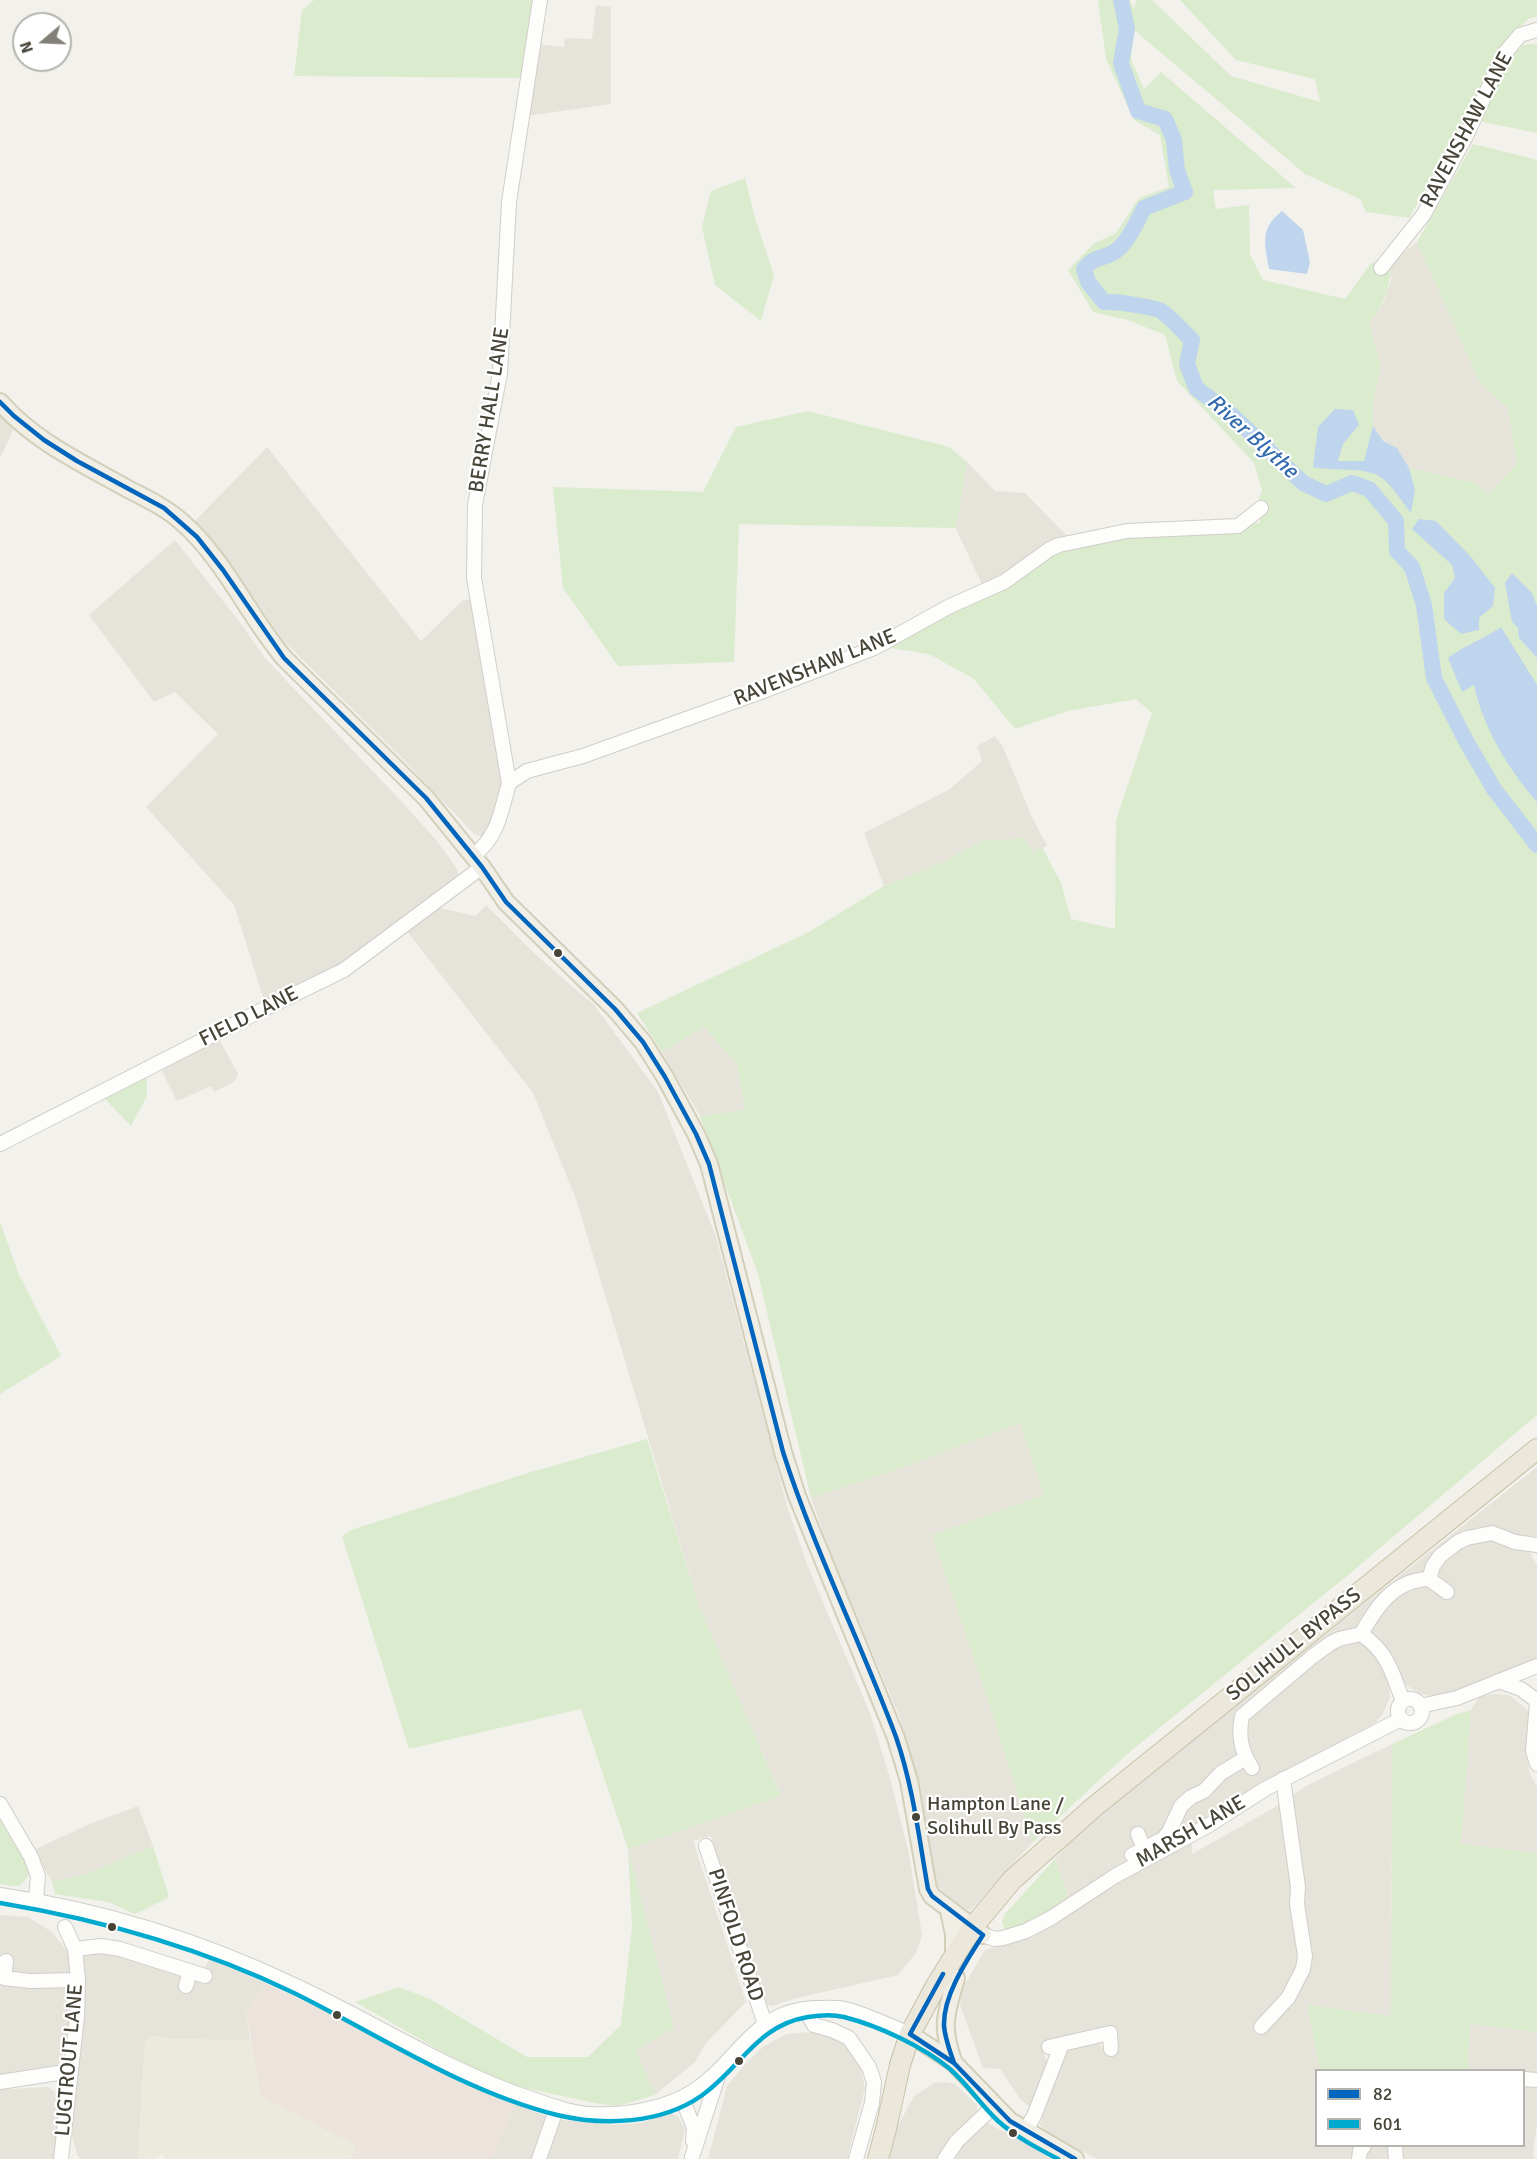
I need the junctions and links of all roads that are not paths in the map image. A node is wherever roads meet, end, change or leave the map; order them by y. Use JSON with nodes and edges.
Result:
{"nodes":[{"id":1,"x":540,"y":0,"type":"edge"},
{"id":2,"x":1537,"y":30,"type":"edge"},
{"id":3,"x":1382,"y":268,"type":"dead end"},
{"id":4,"x":0,"y":402,"type":"edge"},
{"id":5,"x":1261,"y":508,"type":"dead end"},
{"id":6,"x":509,"y":783,"type":"junction"},
{"id":7,"x":478,"y":862,"type":"junction"},
{"id":8,"x":0,"y":1144,"type":"edge"},
{"id":9,"x":1537,"y":1449,"type":"edge"},
{"id":10,"x":1537,"y":1545,"type":"edge"},
{"id":11,"x":1429,"y":1579,"type":"junction"},
{"id":12,"x":1447,"y":1592,"type":"dead end"},
{"id":13,"x":1361,"y":1634,"type":"junction"},
{"id":14,"x":1537,"y":1666,"type":"edge"},
{"id":15,"x":1498,"y":1682,"type":"junction"},
{"id":16,"x":1403,"y":1701,"type":"junction"},
{"id":17,"x":1537,"y":1701,"type":"edge"},
{"id":18,"x":1420,"y":1706,"type":"junction"},
{"id":19,"x":1401,"y":1719,"type":"junction"},
{"id":20,"x":1537,"y":1764,"type":"edge"},
{"id":21,"x":1283,"y":1779,"type":"junction"},
{"id":22,"x":0,"y":1804,"type":"edge"},
{"id":23,"x":1138,"y":1834,"type":"dead end"},
{"id":24,"x":706,"y":1846,"type":"dead end"},
{"id":25,"x":0,"y":1895,"type":"edge"},
{"id":26,"x":36,"y":1900,"type":"junction"},
{"id":27,"x":949,"y":1911,"type":"junction"},
{"id":28,"x":65,"y":1927,"type":"dead end"},
{"id":29,"x":977,"y":1931,"type":"junction"},
{"id":30,"x":75,"y":1948,"type":"junction"},
{"id":31,"x":954,"y":1955,"type":"junction"},
{"id":32,"x":6,"y":1961,"type":"dead end"},
{"id":33,"x":190,"y":1971,"type":"junction"},
{"id":34,"x":205,"y":1976,"type":"dead end"},
{"id":35,"x":2,"y":1978,"type":"edge"},
{"id":36,"x":956,"y":1978,"type":"junction"},
{"id":37,"x":78,"y":1980,"type":"junction"},
{"id":38,"x":186,"y":1986,"type":"dead end"},
{"id":39,"x":805,"y":2009,"type":"junction"},
{"id":40,"x":765,"y":2024,"type":"junction"},
{"id":41,"x":1261,"y":2027,"type":"dead end"},
{"id":42,"x":916,"y":2037,"type":"junction"},
{"id":43,"x":1111,"y":2049,"type":"dead end"},
{"id":44,"x":954,"y":2062,"type":"junction"},
{"id":45,"x":720,"y":2070,"type":"junction"},
{"id":46,"x":71,"y":2071,"type":"junction"},
{"id":47,"x":0,"y":2082,"type":"edge"},
{"id":48,"x":682,"y":2098,"type":"junction"},
{"id":49,"x":994,"y":2106,"type":"junction"},
{"id":50,"x":556,"y":2107,"type":"junction"},
{"id":51,"x":1025,"y":2132,"type":"junction"},
{"id":52,"x":63,"y":2158,"type":"edge"},
{"id":53,"x":692,"y":2158,"type":"edge"},
{"id":54,"x":539,"y":2159,"type":"edge"},
{"id":55,"x":856,"y":2159,"type":"edge"},
{"id":56,"x":878,"y":2159,"type":"edge"},
{"id":57,"x":945,"y":2159,"type":"edge"},
{"id":58,"x":1075,"y":2159,"type":"edge"}],
"edges":[{"from":1,"to":6,"type":"street","name":"BERRY HALL LANE"},
{"from":2,"to":3,"type":"street","name":"RAVENSHAW LANE"},
{"from":4,"to":7,"type":"main road"},
{"from":5,"to":6,"type":"street","name":"RAVENSHAW LANE"},
{"from":6,"to":7,"type":"street"},
{"from":7,"to":8,"type":"street","name":"FIELD LANE"},
{"from":7,"to":27,"type":"main road"},
{"from":9,"to":29,"type":"highway","name":"SOLIHULL BYPASS"},
{"from":10,"to":11,"type":"street"},
{"from":11,"to":12,"type":"street"},
{"from":11,"to":13,"type":"street"},
{"from":13,"to":16,"type":"street"},
{"from":13,"to":23,"type":"street"},
{"from":14,"to":15,"type":"street"},
{"from":15,"to":17,"type":"street"},
{"from":15,"to":18,"type":"street"},
{"from":16,"to":18,"type":"street"},
{"from":16,"to":19,"type":"street"},
{"from":17,"to":20,"type":"street"},
{"from":18,"to":19,"type":"street"},
{"from":19,"to":21,"type":"street","name":"MARSH LANE"},
{"from":21,"to":29,"type":"street","name":"MARSH LANE"},
{"from":21,"to":41,"type":"street"},
{"from":22,"to":26,"type":"street"},
{"from":24,"to":40,"type":"street","name":"PINFOLD ROAD"},
{"from":25,"to":26,"type":"street"},
{"from":26,"to":50,"type":"street"},
{"from":27,"to":29,"type":"main road"},
{"from":27,"to":31,"type":"main road"},
{"from":28,"to":30,"type":"street","name":"LUGTROUT LANE"},
{"from":29,"to":31,"type":"highway","name":"SOLIHULL BYPASS"},
{"from":29,"to":36,"type":"highway","name":"SOLIHULL BYPASS"},
{"from":30,"to":33,"type":"street"},
{"from":30,"to":37,"type":"street","name":"LUGTROUT LANE"},
{"from":31,"to":42,"type":"highway","name":"SOLIHULL BYPASS"},
{"from":32,"to":35,"type":"street"},
{"from":33,"to":34,"type":"street"},
{"from":33,"to":38,"type":"street"},
{"from":35,"to":37,"type":"street"},
{"from":36,"to":42,"type":"highway","name":"SOLIHULL BYPASS"},
{"from":36,"to":44,"type":"main road"},
{"from":37,"to":46,"type":"street","name":"LUGTROUT LANE"},
{"from":39,"to":40,"type":"street"},
{"from":39,"to":42,"type":"street"},
{"from":39,"to":55,"type":"street"},
{"from":40,"to":45,"type":"street"},
{"from":42,"to":44,"type":"main road"},
{"from":42,"to":56,"type":"highway","name":"SOLIHULL BYPASS"},
{"from":43,"to":51,"type":"street"},
{"from":44,"to":49,"type":"main road"},
{"from":45,"to":48,"type":"street"},
{"from":45,"to":53,"type":"street"},
{"from":46,"to":47,"type":"street"},
{"from":46,"to":52,"type":"street","name":"LUGTROUT LANE"},
{"from":48,"to":50,"type":"street"},
{"from":48,"to":53,"type":"street"},
{"from":49,"to":51,"type":"main road"},
{"from":49,"to":57,"type":"street"},
{"from":50,"to":54,"type":"street"},
{"from":51,"to":58,"type":"main road"}]}
